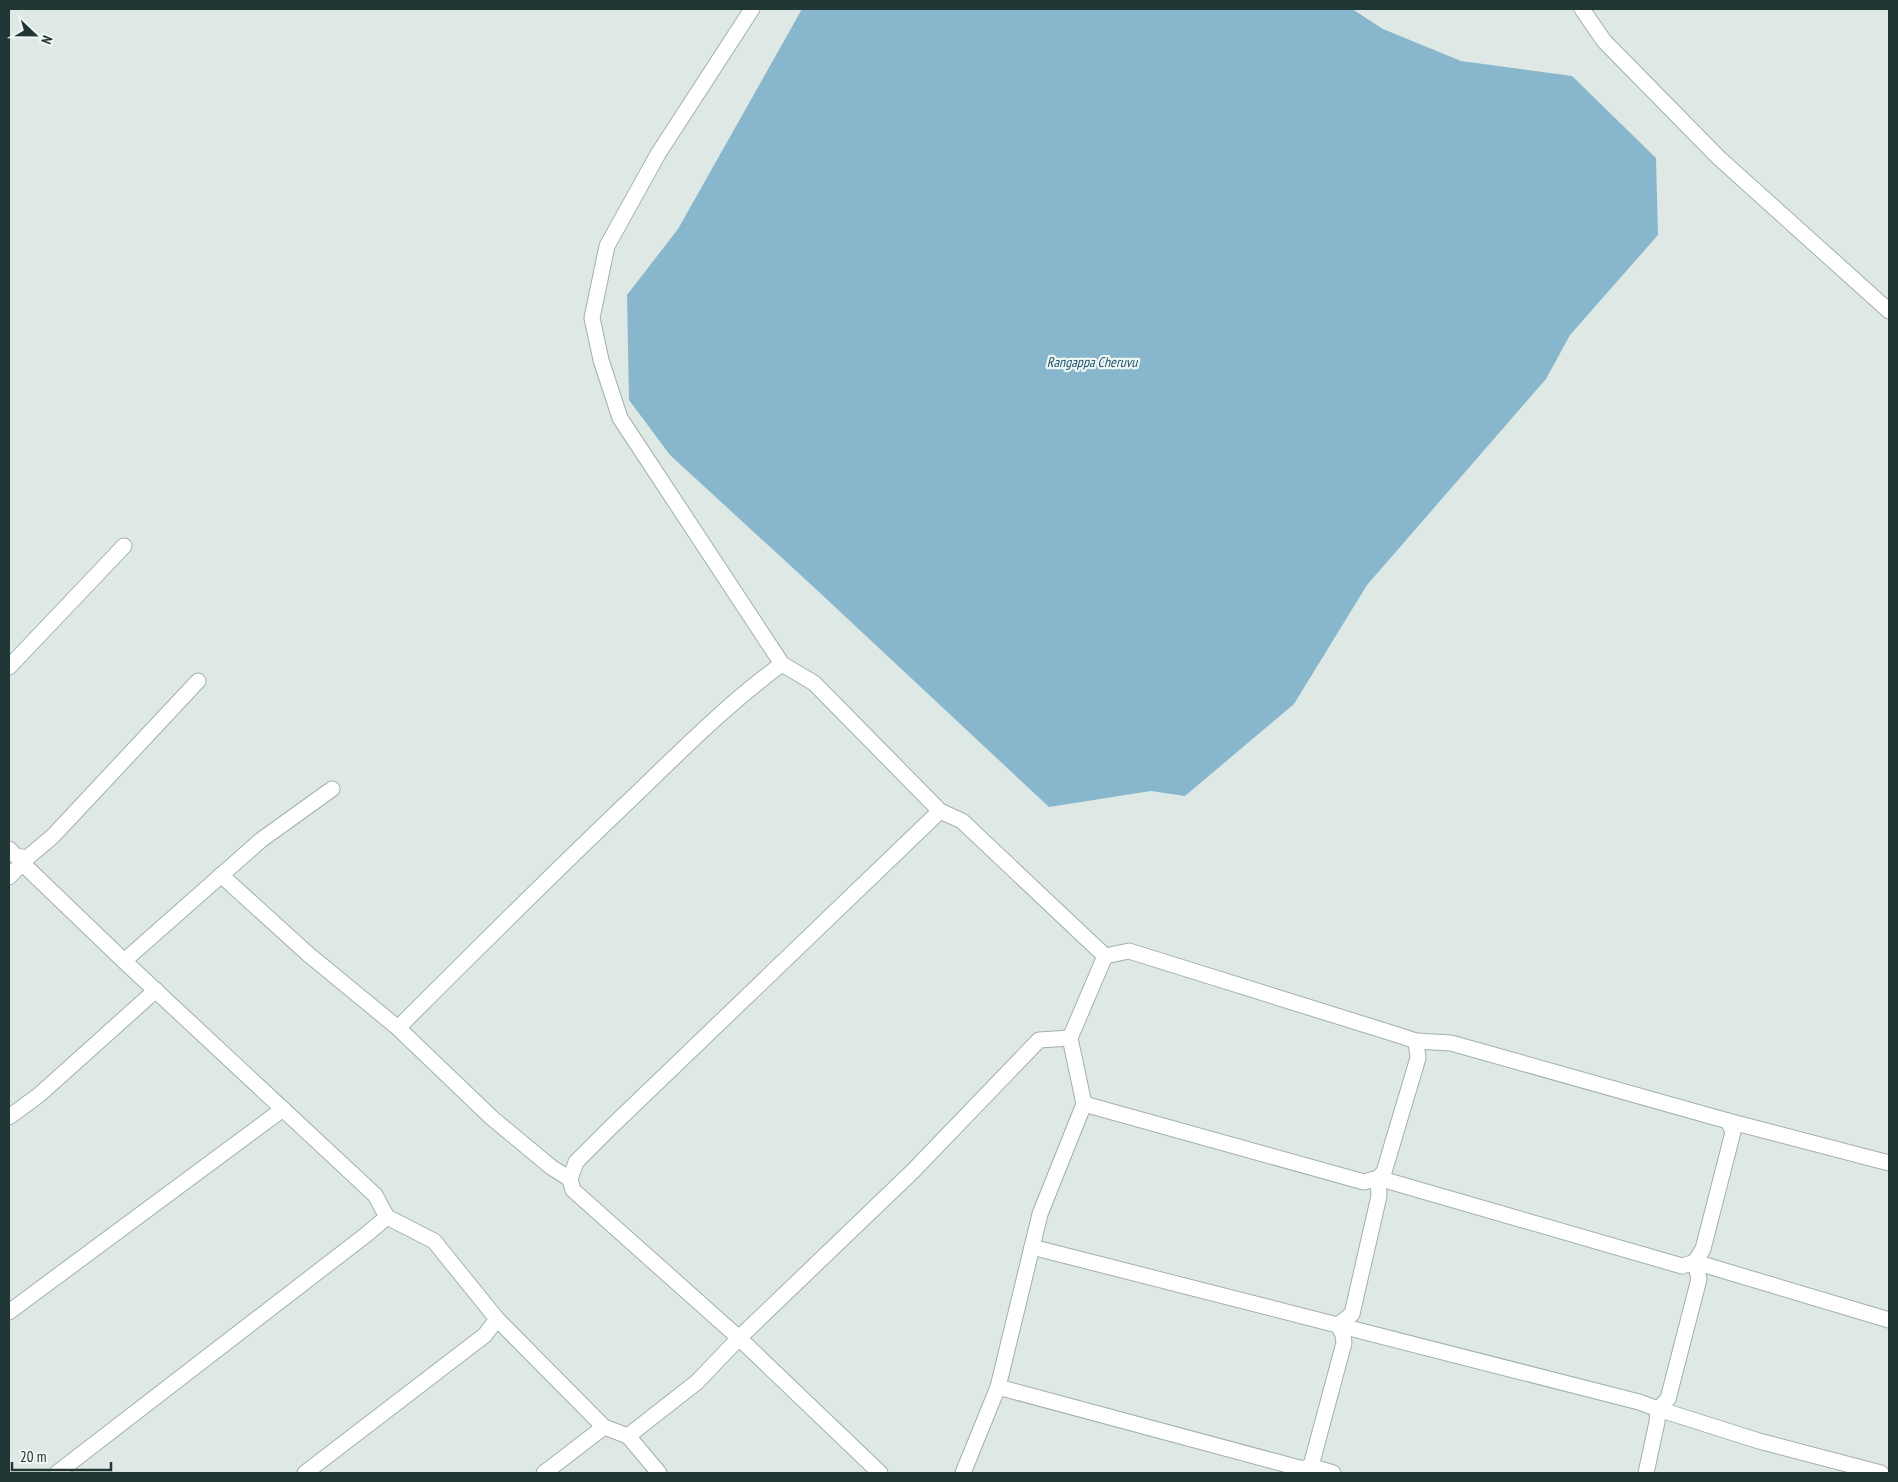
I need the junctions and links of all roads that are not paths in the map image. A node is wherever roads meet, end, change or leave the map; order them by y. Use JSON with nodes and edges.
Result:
{"nodes":[{"id":1,"x":752,"y":9,"type":"edge"},
{"id":2,"x":1582,"y":9,"type":"edge"},
{"id":3,"x":1889,"y":311,"type":"edge"},
{"id":4,"x":124,"y":546,"type":"dead end"},
{"id":5,"x":782,"y":664,"type":"junction"},
{"id":6,"x":9,"y":667,"type":"edge"},
{"id":7,"x":198,"y":681,"type":"dead end"},
{"id":8,"x":332,"y":789,"type":"dead end"},
{"id":9,"x":940,"y":811,"type":"junction"},
{"id":10,"x":9,"y":849,"type":"edge"},
{"id":11,"x":25,"y":861,"type":"junction"},
{"id":12,"x":221,"y":875,"type":"junction"},
{"id":13,"x":9,"y":877,"type":"edge"},
{"id":14,"x":1105,"y":956,"type":"junction"},
{"id":15,"x":124,"y":962,"type":"junction"},
{"id":16,"x":156,"y":990,"type":"junction"},
{"id":17,"x":398,"y":1028,"type":"junction"},
{"id":18,"x":1070,"y":1038,"type":"junction"},
{"id":19,"x":1416,"y":1042,"type":"junction"},
{"id":20,"x":1084,"y":1104,"type":"junction"},
{"id":21,"x":283,"y":1108,"type":"junction"},
{"id":22,"x":9,"y":1117,"type":"edge"},
{"id":23,"x":1728,"y":1121,"type":"junction"},
{"id":24,"x":1889,"y":1163,"type":"edge"},
{"id":25,"x":1378,"y":1178,"type":"junction"},
{"id":26,"x":570,"y":1179,"type":"junction"},
{"id":27,"x":387,"y":1217,"type":"junction"},
{"id":28,"x":1032,"y":1247,"type":"junction"},
{"id":29,"x":1695,"y":1262,"type":"junction"},
{"id":30,"x":9,"y":1312,"type":"edge"},
{"id":31,"x":497,"y":1319,"type":"junction"},
{"id":32,"x":1889,"y":1320,"type":"edge"},
{"id":33,"x":1338,"y":1325,"type":"junction"},
{"id":34,"x":739,"y":1338,"type":"junction"},
{"id":35,"x":998,"y":1387,"type":"junction"},
{"id":36,"x":1658,"y":1409,"type":"junction"},
{"id":37,"x":604,"y":1426,"type":"junction"},
{"id":38,"x":628,"y":1436,"type":"junction"},
{"id":39,"x":1310,"y":1466,"type":"junction"},
{"id":40,"x":57,"y":1473,"type":"edge"},
{"id":41,"x":305,"y":1473,"type":"edge"},
{"id":42,"x":544,"y":1473,"type":"edge"},
{"id":43,"x":659,"y":1473,"type":"edge"},
{"id":44,"x":880,"y":1473,"type":"edge"},
{"id":45,"x":963,"y":1473,"type":"edge"},
{"id":46,"x":1333,"y":1473,"type":"edge"},
{"id":47,"x":1646,"y":1473,"type":"edge"},
{"id":48,"x":1881,"y":1473,"type":"edge"}],
"edges":[{"from":1,"to":5,"type":"street"},
{"from":2,"to":3,"type":"street"},
{"from":4,"to":6,"type":"street"},
{"from":5,"to":9,"type":"street"},
{"from":5,"to":17,"type":"street"},
{"from":7,"to":11,"type":"street"},
{"from":8,"to":12,"type":"street"},
{"from":9,"to":14,"type":"street"},
{"from":9,"to":26,"type":"street"},
{"from":10,"to":11,"type":"street"},
{"from":11,"to":13,"type":"street"},
{"from":11,"to":15,"type":"street"},
{"from":12,"to":15,"type":"street"},
{"from":12,"to":17,"type":"street"},
{"from":14,"to":18,"type":"street"},
{"from":14,"to":19,"type":"street"},
{"from":15,"to":16,"type":"street"},
{"from":16,"to":21,"type":"street"},
{"from":16,"to":22,"type":"street"},
{"from":17,"to":26,"type":"street"},
{"from":18,"to":20,"type":"street"},
{"from":18,"to":34,"type":"street"},
{"from":19,"to":23,"type":"street"},
{"from":19,"to":25,"type":"street"},
{"from":20,"to":25,"type":"street"},
{"from":20,"to":28,"type":"street"},
{"from":21,"to":27,"type":"street"},
{"from":21,"to":30,"type":"street"},
{"from":23,"to":24,"type":"street"},
{"from":23,"to":29,"type":"street"},
{"from":25,"to":29,"type":"street"},
{"from":25,"to":33,"type":"street"},
{"from":26,"to":34,"type":"street"},
{"from":27,"to":31,"type":"street"},
{"from":27,"to":40,"type":"street"},
{"from":28,"to":33,"type":"street"},
{"from":28,"to":35,"type":"street"},
{"from":29,"to":32,"type":"street"},
{"from":29,"to":36,"type":"street"},
{"from":31,"to":37,"type":"street"},
{"from":31,"to":41,"type":"street"},
{"from":33,"to":36,"type":"street"},
{"from":33,"to":39,"type":"street"},
{"from":34,"to":38,"type":"street"},
{"from":34,"to":44,"type":"street"},
{"from":35,"to":39,"type":"street"},
{"from":35,"to":45,"type":"street"},
{"from":36,"to":47,"type":"street"},
{"from":36,"to":48,"type":"street"},
{"from":37,"to":38,"type":"street"},
{"from":37,"to":42,"type":"street"},
{"from":38,"to":43,"type":"street"},
{"from":39,"to":46,"type":"street"}]}
